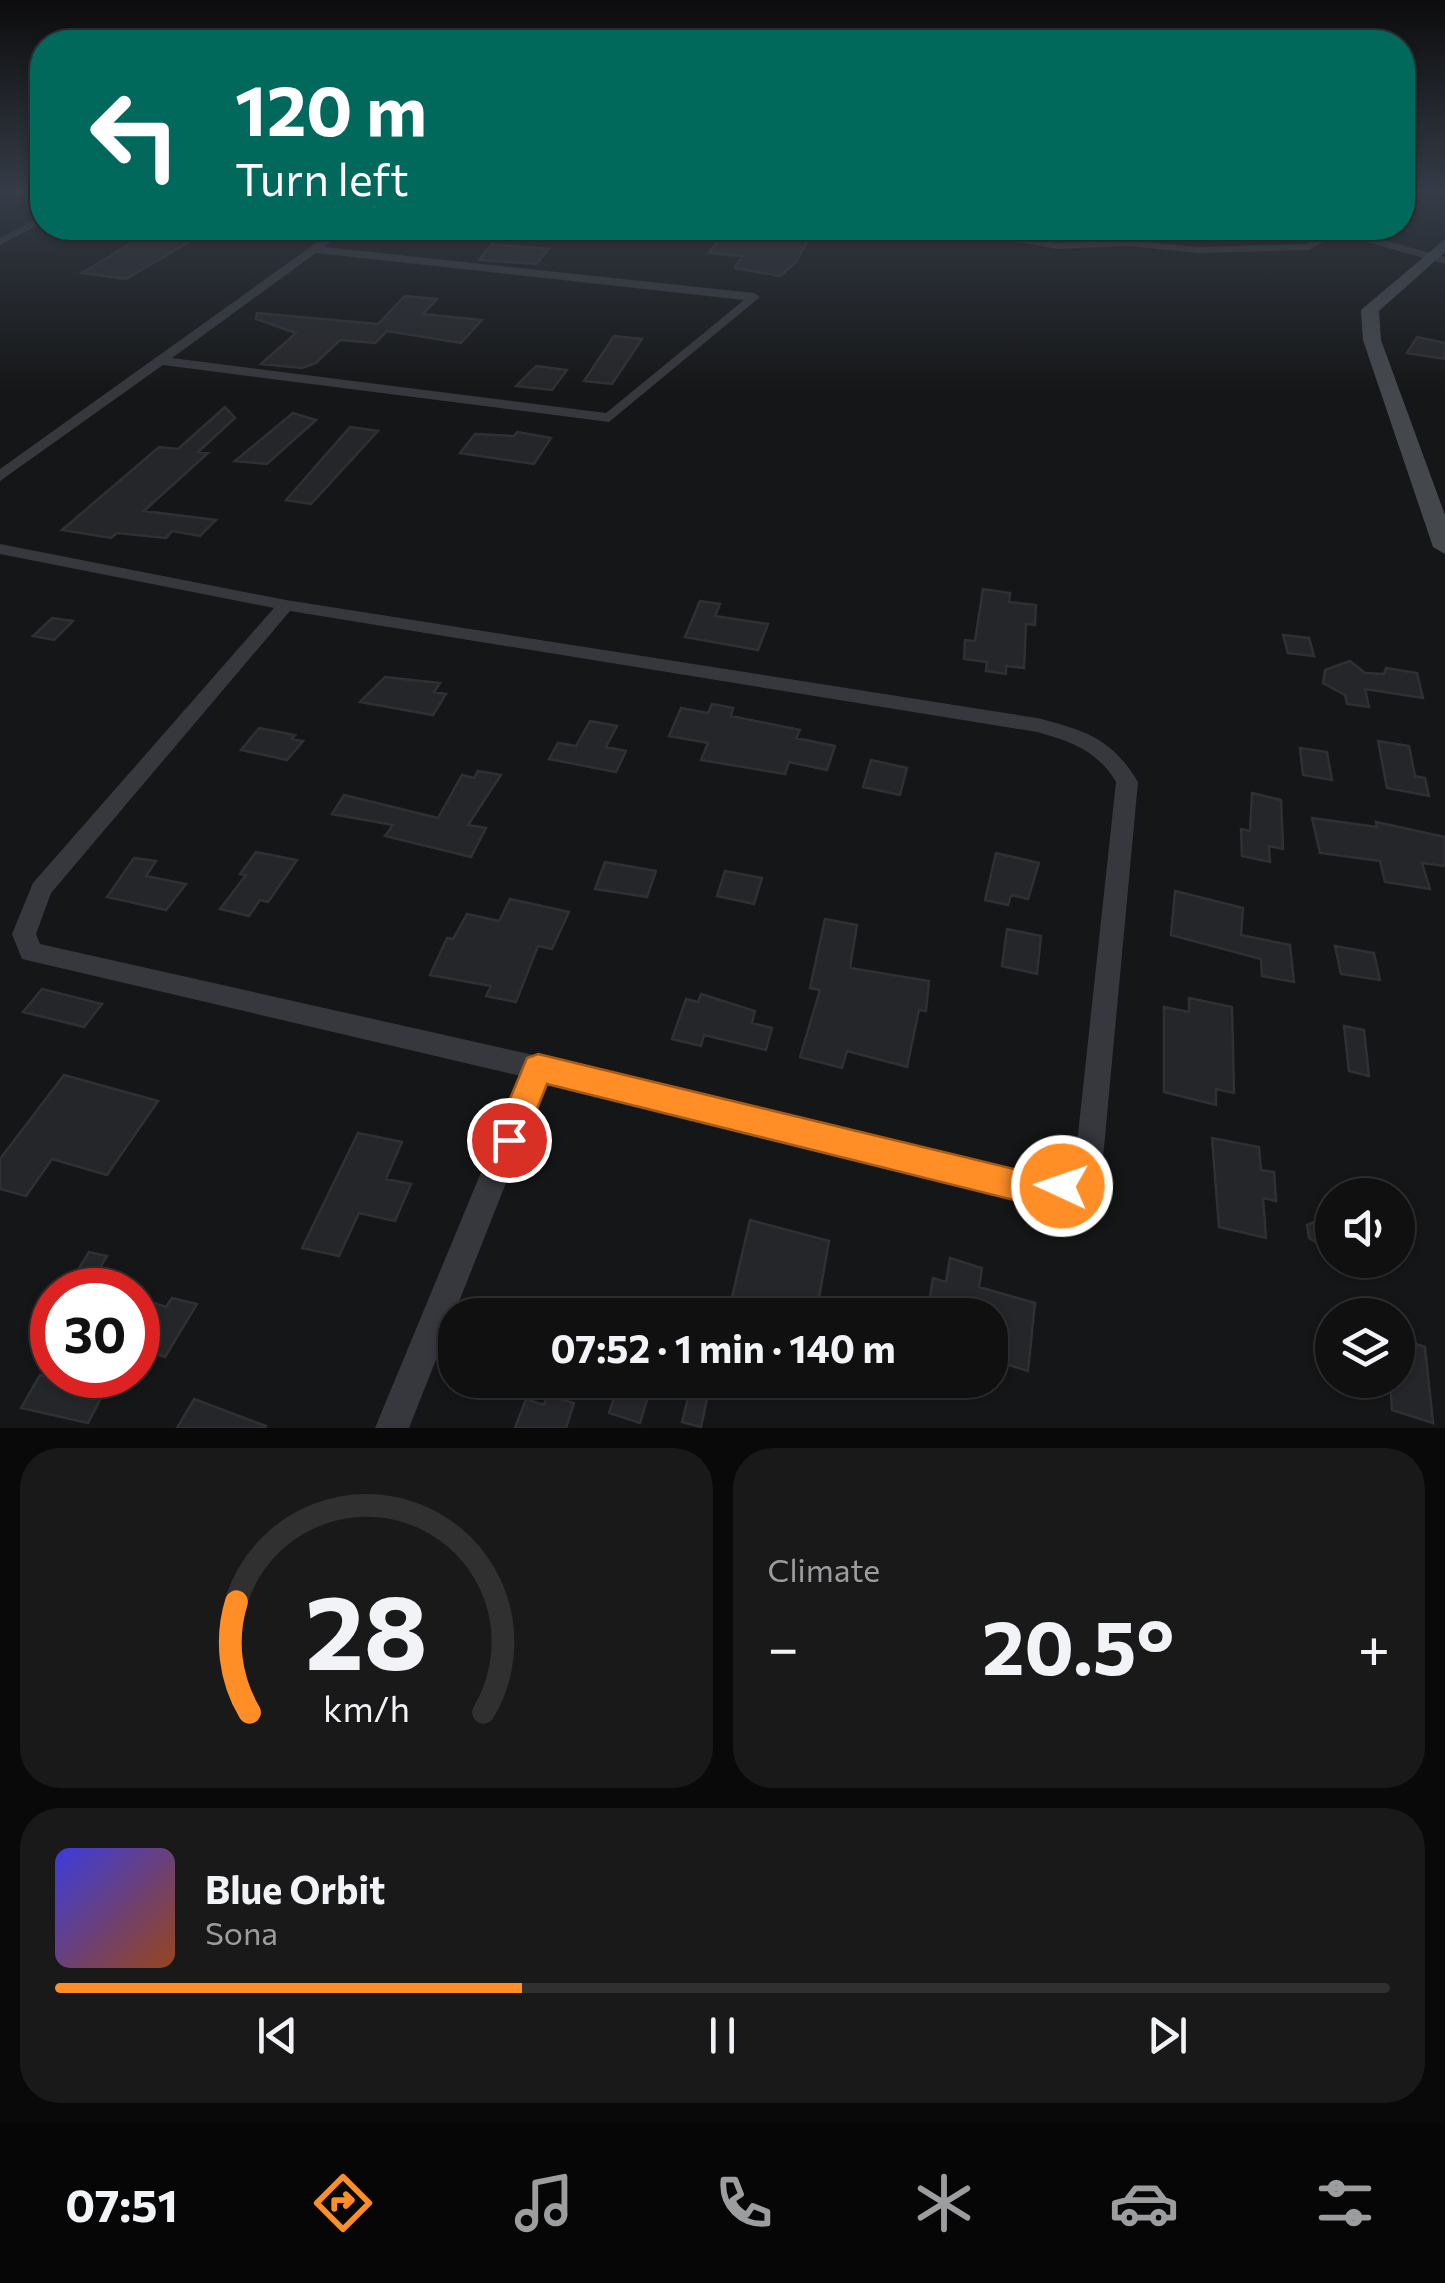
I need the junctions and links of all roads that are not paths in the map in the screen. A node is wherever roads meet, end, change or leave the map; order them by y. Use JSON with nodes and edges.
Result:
{"nodes":[{"id":1,"x":298,"y":258,"type":"edge"},
{"id":2,"x":400,"y":258,"type":"edge"},
{"id":3,"x":1436,"y":258,"type":"edge"},
{"id":4,"x":157,"y":360,"type":"junction"},
{"id":5,"x":0,"y":476,"type":"edge"},
{"id":6,"x":1445,"y":547,"type":"edge"},
{"id":7,"x":0,"y":549,"type":"edge"},
{"id":8,"x":286,"y":605,"type":"junction"},
{"id":9,"x":538,"y":1068,"type":"junction"},
{"id":10,"x":392,"y":1428,"type":"edge"}],
"edges":[{"from":1,"to":4,"type":"street"},
{"from":2,"to":4,"type":"street"},
{"from":3,"to":6,"type":"street"},
{"from":4,"to":5,"type":"street"},
{"from":7,"to":8,"type":"street"},
{"from":8,"to":9,"type":"street"},
{"from":8,"to":9,"type":"street"},
{"from":9,"to":10,"type":"street"}]}
